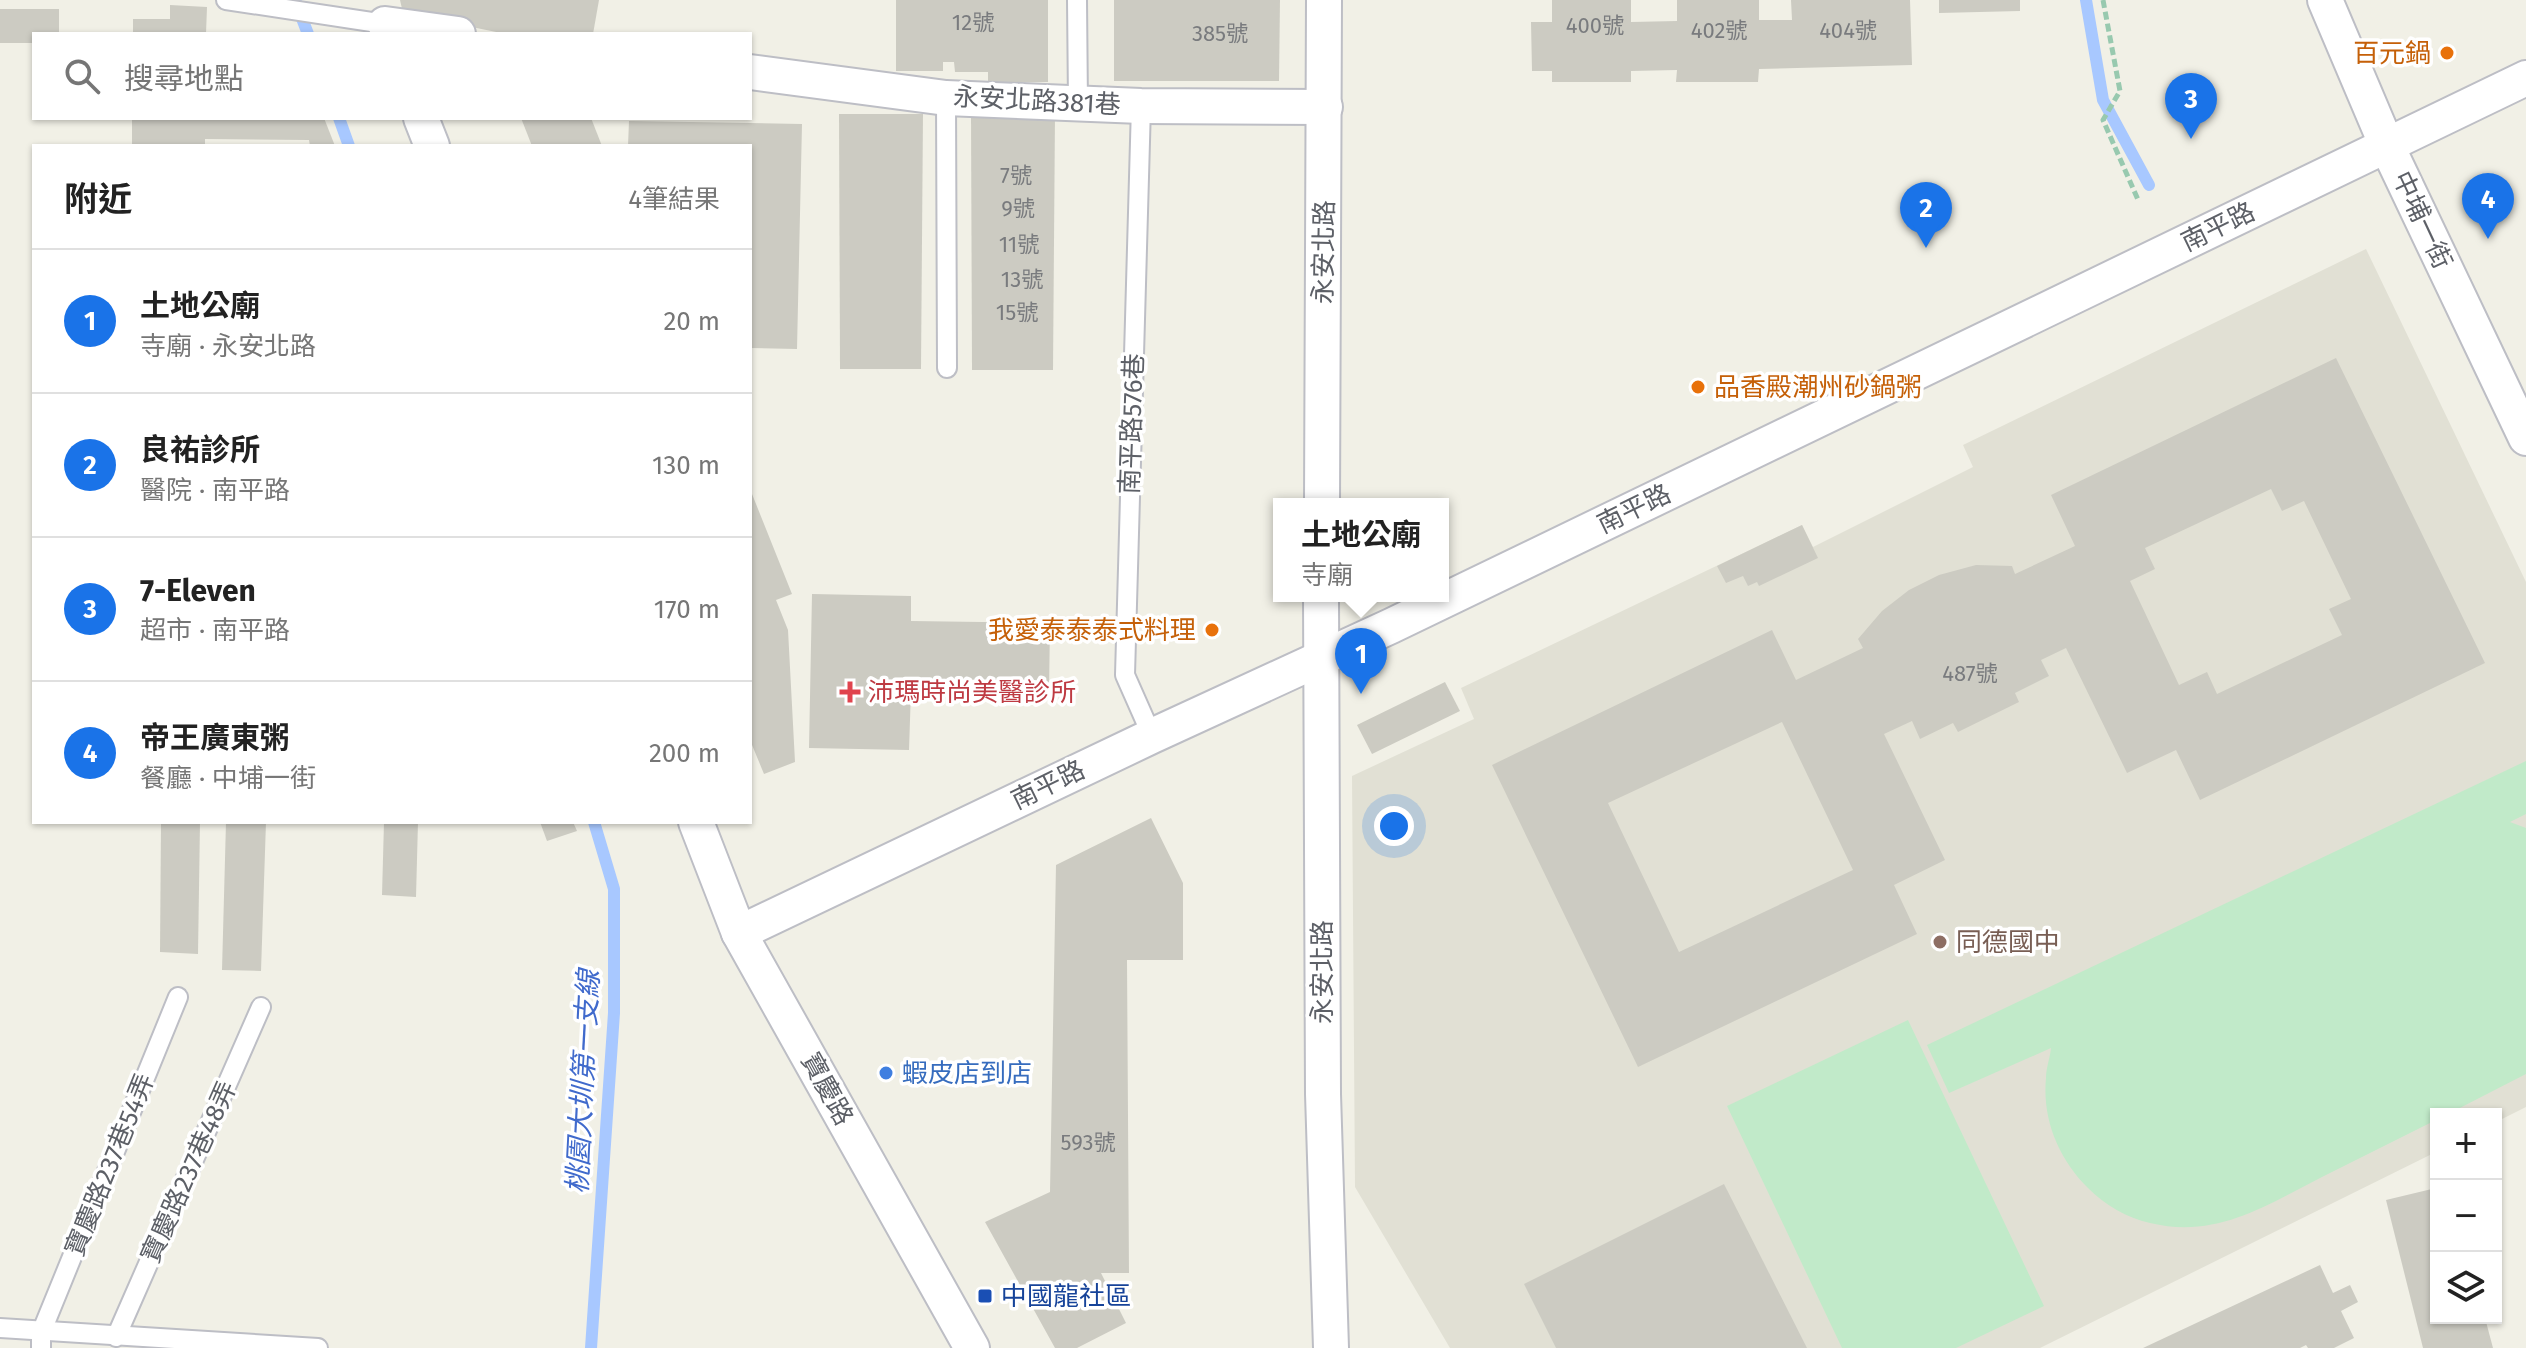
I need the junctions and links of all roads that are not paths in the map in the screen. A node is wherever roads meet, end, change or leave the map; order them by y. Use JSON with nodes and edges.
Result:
{"nodes":[{"id":1,"x":226,"y":0,"type":"edge"},
{"id":2,"x":1077,"y":0,"type":"edge"},
{"id":3,"x":1324,"y":0,"type":"edge"},
{"id":4,"x":2325,"y":0,"type":"edge"},
{"id":5,"x":383,"y":19,"type":"edge"},
{"id":6,"x":448,"y":32,"type":"edge"},
{"id":7,"x":752,"y":72,"type":"edge"},
{"id":8,"x":2526,"y":78,"type":"edge"},
{"id":9,"x":946,"y":98,"type":"junction"},
{"id":10,"x":1078,"y":104,"type":"junction"},
{"id":11,"x":1141,"y":106,"type":"junction"},
{"id":12,"x":1325,"y":107,"type":"junction"},
{"id":13,"x":422,"y":120,"type":"edge"},
{"id":14,"x":431,"y":144,"type":"edge"},
{"id":15,"x":2387,"y":146,"type":"junction"},
{"id":16,"x":947,"y":368,"type":"dead end"},
{"id":17,"x":2526,"y":438,"type":"edge"},
{"id":18,"x":1322,"y":498,"type":"edge"},
{"id":19,"x":1449,"y":598,"type":"edge"},
{"id":20,"x":1321,"y":602,"type":"edge"},
{"id":21,"x":1440,"y":602,"type":"edge"},
{"id":22,"x":1320,"y":660,"type":"junction"},
{"id":23,"x":1152,"y":736,"type":"junction"},
{"id":24,"x":697,"y":824,"type":"edge"},
{"id":25,"x":739,"y":933,"type":"junction"},
{"id":26,"x":178,"y":997,"type":"dead end"},
{"id":27,"x":261,"y":1007,"type":"dead end"},
{"id":28,"x":0,"y":1328,"type":"edge"},
{"id":29,"x":116,"y":1337,"type":"junction"},
{"id":30,"x":41,"y":1340,"type":"edge"},
{"id":31,"x":318,"y":1348,"type":"edge"},
{"id":32,"x":972,"y":1348,"type":"edge"},
{"id":33,"x":1331,"y":1348,"type":"edge"}],
"edges":[{"from":1,"to":5,"type":"lane"},
{"from":2,"to":10,"type":"lane"},
{"from":3,"to":12,"type":"street","name":"永安北路"},
{"from":4,"to":15,"type":"street","name":"中埔一街"},
{"from":5,"to":6,"type":"street"},
{"from":7,"to":9,"type":"street","name":"永安北路381巷"},
{"from":8,"to":15,"type":"street","name":"南平路"},
{"from":9,"to":10,"type":"street","name":"永安北路381巷"},
{"from":9,"to":16,"type":"lane"},
{"from":10,"to":11,"type":"street","name":"永安北路381巷"},
{"from":11,"to":12,"type":"street","name":"永安北路381巷"},
{"from":11,"to":23,"type":"lane","name":"南平路576巷"},
{"from":12,"to":18,"type":"street","name":"永安北路"},
{"from":13,"to":14,"type":"street"},
{"from":15,"to":17,"type":"street","name":"中埔一街"},
{"from":15,"to":19,"type":"street","name":"南平路"},
{"from":20,"to":22,"type":"street","name":"永安北路"},
{"from":21,"to":22,"type":"street","name":"南平路"},
{"from":22,"to":23,"type":"street","name":"南平路"},
{"from":22,"to":33,"type":"street","name":"永安北路"},
{"from":23,"to":25,"type":"street","name":"南平路"},
{"from":24,"to":25,"type":"street","name":"寶慶路"},
{"from":25,"to":32,"type":"street","name":"寶慶路"},
{"from":26,"to":30,"type":"lane","name":"寶慶路237巷54弄"},
{"from":27,"to":29,"type":"lane","name":"寶慶路237巷48弄"},
{"from":28,"to":30,"type":"lane"},
{"from":29,"to":30,"type":"lane"},
{"from":29,"to":31,"type":"lane"}]}
